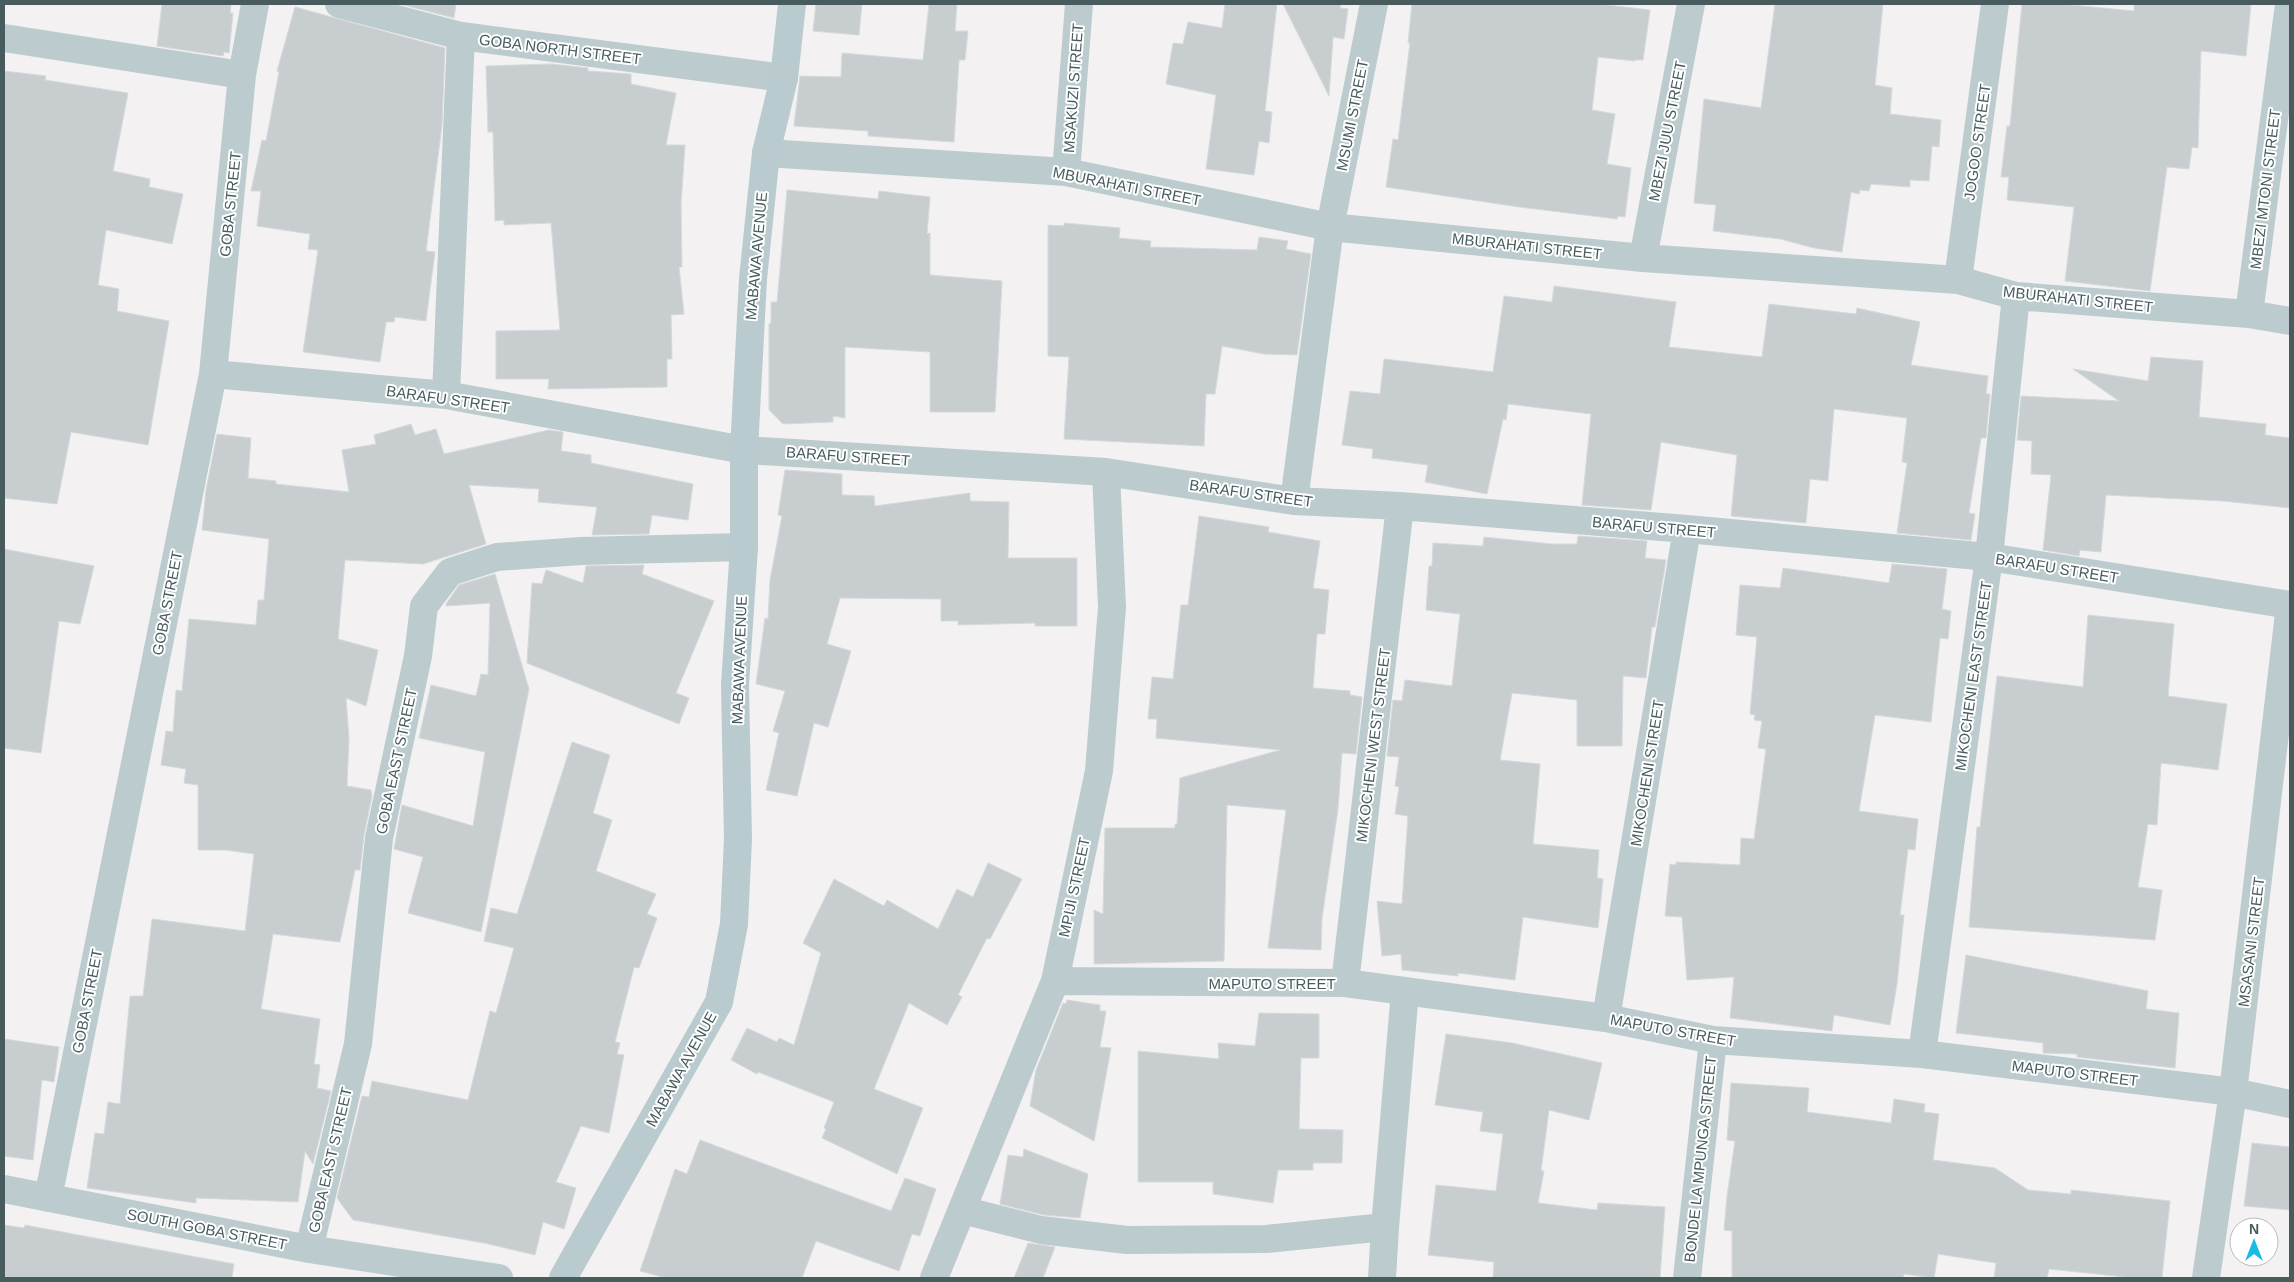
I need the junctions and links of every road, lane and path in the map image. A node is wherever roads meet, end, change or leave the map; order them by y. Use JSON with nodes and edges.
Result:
{"nodes":[{"id":1,"x":255,"y":4,"type":"edge"},
{"id":2,"x":339,"y":4,"type":"edge"},
{"id":3,"x":792,"y":4,"type":"edge"},
{"id":4,"x":1079,"y":4,"type":"edge"},
{"id":5,"x":1374,"y":4,"type":"edge"},
{"id":6,"x":1691,"y":4,"type":"edge"},
{"id":7,"x":1995,"y":4,"type":"edge"},
{"id":8,"x":2289,"y":4,"type":"edge"},
{"id":9,"x":461,"y":36,"type":"junction"},
{"id":10,"x":4,"y":38,"type":"edge"},
{"id":11,"x":242,"y":75,"type":"junction"},
{"id":12,"x":784,"y":78,"type":"junction"},
{"id":13,"x":766,"y":153,"type":"junction"},
{"id":14,"x":1066,"y":172,"type":"junction"},
{"id":15,"x":1330,"y":227,"type":"junction"},
{"id":16,"x":1643,"y":258,"type":"junction"},
{"id":17,"x":1958,"y":280,"type":"junction"},
{"id":18,"x":2016,"y":296,"type":"junction"},
{"id":19,"x":2249,"y":314,"type":"junction"},
{"id":20,"x":2290,"y":321,"type":"edge"},
{"id":21,"x":213,"y":374,"type":"junction"},
{"id":22,"x":446,"y":395,"type":"junction"},
{"id":23,"x":744,"y":450,"type":"junction"},
{"id":24,"x":1106,"y":472,"type":"junction"},
{"id":25,"x":1294,"y":501,"type":"junction"},
{"id":26,"x":1400,"y":506,"type":"junction"},
{"id":27,"x":1687,"y":529,"type":"junction"},
{"id":28,"x":744,"y":547,"type":"junction"},
{"id":29,"x":1989,"y":557,"type":"junction"},
{"id":30,"x":2290,"y":605,"type":"edge"},
{"id":31,"x":1054,"y":981,"type":"junction"},
{"id":32,"x":1345,"y":983,"type":"junction"},
{"id":33,"x":1405,"y":991,"type":"junction"},
{"id":34,"x":1606,"y":1018,"type":"junction"},
{"id":35,"x":1714,"y":1040,"type":"junction"},
{"id":36,"x":1922,"y":1054,"type":"junction"},
{"id":37,"x":2233,"y":1092,"type":"junction"},
{"id":38,"x":2290,"y":1104,"type":"edge"},
{"id":39,"x":4,"y":1189,"type":"edge"},
{"id":40,"x":48,"y":1198,"type":"junction"},
{"id":41,"x":962,"y":1210,"type":"junction"},
{"id":42,"x":1385,"y":1227,"type":"junction"},
{"id":43,"x":309,"y":1249,"type":"junction"},
{"id":44,"x":499,"y":1278,"type":"edge"},
{"id":45,"x":563,"y":1278,"type":"edge"},
{"id":46,"x":934,"y":1278,"type":"edge"},
{"id":47,"x":1382,"y":1278,"type":"edge"},
{"id":48,"x":1687,"y":1278,"type":"edge"},
{"id":49,"x":2206,"y":1278,"type":"edge"}],
"edges":[{"from":1,"to":11,"type":"street","name":"GOBA STREET"},
{"from":2,"to":9,"type":"street","name":"GOBA NORTH STREET"},
{"from":3,"to":12,"type":"street","name":"MABAWA AVENUE"},
{"from":4,"to":14,"type":"street","name":"MSAKUZI STREET"},
{"from":5,"to":15,"type":"street","name":"MSUMI STREET"},
{"from":6,"to":16,"type":"street","name":"MBEZI JUU STREET"},
{"from":7,"to":17,"type":"street","name":"JOGOO STREET"},
{"from":8,"to":19,"type":"street","name":"MBEZI MTONI STREET"},
{"from":9,"to":12,"type":"street","name":"GOBA NORTH STREET"},
{"from":9,"to":22,"type":"street"},
{"from":10,"to":11,"type":"street"},
{"from":11,"to":21,"type":"street","name":"GOBA STREET"},
{"from":12,"to":13,"type":"street","name":"MABAWA AVENUE"},
{"from":13,"to":14,"type":"street","name":"MBURAHATI STREET"},
{"from":13,"to":23,"type":"street","name":"MABAWA AVENUE"},
{"from":14,"to":15,"type":"street","name":"MBURAHATI STREET"},
{"from":15,"to":16,"type":"street","name":"MBURAHATI STREET"},
{"from":15,"to":25,"type":"street","name":"MSUMI STREET"},
{"from":16,"to":17,"type":"street","name":"MBURAHATI STREET"},
{"from":17,"to":18,"type":"street","name":"MBURAHATI STREET"},
{"from":18,"to":19,"type":"street","name":"MBURAHATI STREET"},
{"from":18,"to":29,"type":"street","name":"MIKOCHENI EAST STREET"},
{"from":19,"to":20,"type":"street","name":"MBURAHATI STREET"},
{"from":21,"to":22,"type":"street","name":"BARAFU STREET"},
{"from":21,"to":40,"type":"street","name":"GOBA STREET"},
{"from":22,"to":23,"type":"street","name":"BARAFU STREET"},
{"from":23,"to":24,"type":"street","name":"BARAFU STREET"},
{"from":23,"to":28,"type":"street","name":"MABAWA AVENUE"},
{"from":24,"to":25,"type":"street","name":"BARAFU STREET"},
{"from":24,"to":31,"type":"street","name":"MPIJI STREET"},
{"from":25,"to":26,"type":"street","name":"BARAFU STREET"},
{"from":26,"to":27,"type":"street","name":"BARAFU STREET"},
{"from":26,"to":32,"type":"street","name":"MIKOCHENI WEST STREET"},
{"from":27,"to":29,"type":"street","name":"BARAFU STREET"},
{"from":27,"to":34,"type":"street","name":"MIKOCHENI STREET"},
{"from":28,"to":43,"type":"street","name":"GOBA EAST STREET"},
{"from":28,"to":45,"type":"street","name":"MABAWA AVENUE"},
{"from":29,"to":30,"type":"street","name":"BARAFU STREET"},
{"from":29,"to":36,"type":"street","name":"MIKOCHENI EAST STREET"},
{"from":30,"to":37,"type":"street","name":"MSASANI STREET"},
{"from":31,"to":32,"type":"street","name":"MAPUTO STREET"},
{"from":31,"to":41,"type":"street","name":"MPIJI STREET"},
{"from":32,"to":33,"type":"street","name":"MAPUTO STREET"},
{"from":33,"to":34,"type":"street","name":"MAPUTO STREET"},
{"from":33,"to":42,"type":"street"},
{"from":34,"to":35,"type":"street","name":"MAPUTO STREET"},
{"from":35,"to":36,"type":"street","name":"MAPUTO STREET"},
{"from":35,"to":48,"type":"street","name":"BONDE LA MPUNGA STREET"},
{"from":36,"to":37,"type":"street","name":"MAPUTO STREET"},
{"from":37,"to":38,"type":"street","name":"MAPUTO STREET"},
{"from":37,"to":49,"type":"street","name":"MSASANI STREET"},
{"from":39,"to":40,"type":"street","name":"SOUTH GOBA STREET"},
{"from":40,"to":43,"type":"street","name":"SOUTH GOBA STREET"},
{"from":41,"to":42,"type":"street"},
{"from":41,"to":46,"type":"street","name":"MPIJI STREET"},
{"from":42,"to":47,"type":"street"},
{"from":43,"to":44,"type":"street","name":"SOUTH GOBA STREET"}]}
